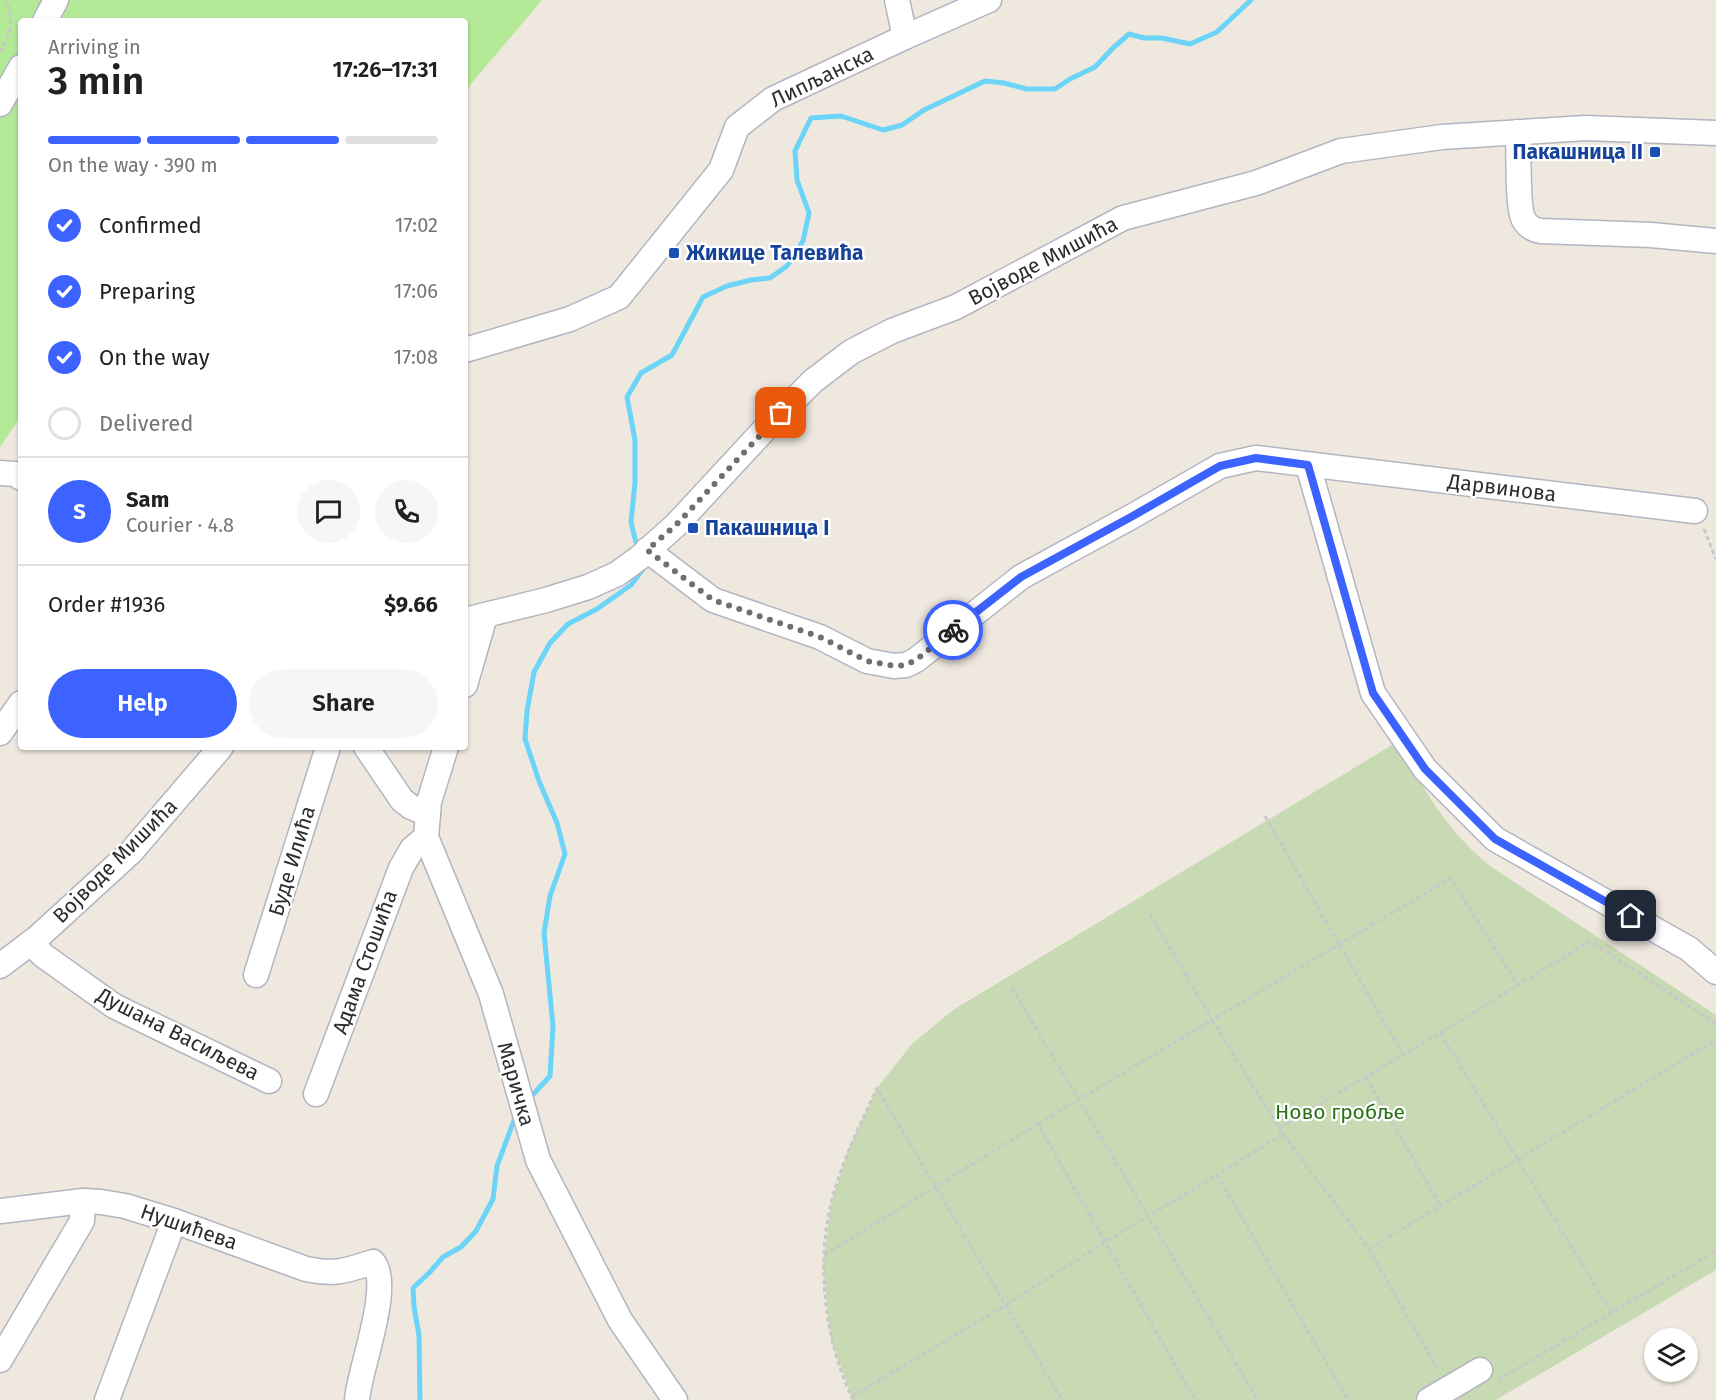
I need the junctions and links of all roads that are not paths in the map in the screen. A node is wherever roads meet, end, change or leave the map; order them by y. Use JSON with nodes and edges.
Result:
{"nodes":[{"id":1,"x":56,"y":0,"type":"edge"},
{"id":2,"x":897,"y":0,"type":"edge"},
{"id":3,"x":989,"y":0,"type":"edge"},
{"id":4,"x":47,"y":18,"type":"edge"},
{"id":5,"x":905,"y":37,"type":"junction"},
{"id":6,"x":18,"y":72,"type":"edge"},
{"id":7,"x":0,"y":104,"type":"edge"},
{"id":8,"x":1518,"y":132,"type":"junction"},
{"id":9,"x":1716,"y":133,"type":"edge"},
{"id":10,"x":1716,"y":241,"type":"edge"},
{"id":11,"x":468,"y":349,"type":"edge"},
{"id":12,"x":1308,"y":465,"type":"junction"},
{"id":13,"x":0,"y":474,"type":"edge"},
{"id":14,"x":18,"y":476,"type":"edge"},
{"id":15,"x":1695,"y":511,"type":"road end"},
{"id":16,"x":652,"y":546,"type":"junction"},
{"id":17,"x":475,"y":618,"type":"edge"},
{"id":18,"x":468,"y":665,"type":"edge"},
{"id":19,"x":18,"y":708,"type":"edge"},
{"id":20,"x":0,"y":733,"type":"edge"},
{"id":21,"x":218,"y":750,"type":"edge"},
{"id":22,"x":327,"y":750,"type":"edge"},
{"id":23,"x":368,"y":750,"type":"edge"},
{"id":24,"x":445,"y":750,"type":"edge"},
{"id":25,"x":427,"y":825,"type":"junction"},
{"id":26,"x":30,"y":943,"type":"junction"},
{"id":27,"x":0,"y":966,"type":"edge"},
{"id":28,"x":1716,"y":972,"type":"edge"},
{"id":29,"x":256,"y":975,"type":"dead end"},
{"id":30,"x":268,"y":1081,"type":"dead end"},
{"id":31,"x":316,"y":1094,"type":"dead end"},
{"id":32,"x":82,"y":1201,"type":"junction"},
{"id":33,"x":0,"y":1211,"type":"edge"},
{"id":34,"x":174,"y":1221,"type":"junction"},
{"id":35,"x":0,"y":1360,"type":"edge"},
{"id":36,"x":1487,"y":1376,"type":"road end"},
{"id":37,"x":1438,"y":1394,"type":"edge"},
{"id":38,"x":107,"y":1400,"type":"edge"},
{"id":39,"x":357,"y":1400,"type":"edge"},
{"id":40,"x":675,"y":1400,"type":"edge"}],
"edges":[{"from":1,"to":4,"type":"street"},
{"from":2,"to":5,"type":"street"},
{"from":3,"to":5,"type":"street","name":"Липљанска"},
{"from":5,"to":11,"type":"street","name":"Липљанска"},
{"from":6,"to":7,"type":"street"},
{"from":8,"to":9,"type":"street","name":"Војводе Мишића"},
{"from":8,"to":10,"type":"street"},
{"from":8,"to":16,"type":"street","name":"Војводе Мишића"},
{"from":12,"to":15,"type":"street","name":"Дарвинова"},
{"from":12,"to":16,"type":"street","name":"Дарвинова"},
{"from":12,"to":28,"type":"street"},
{"from":13,"to":14,"type":"street"},
{"from":16,"to":17,"type":"street","name":"Војводе Мишића"},
{"from":17,"to":18,"type":"street"},
{"from":19,"to":20,"type":"street"},
{"from":21,"to":26,"type":"street","name":"Војводе Мишића"},
{"from":22,"to":29,"type":"street","name":"Буде Илића"},
{"from":23,"to":25,"type":"street"},
{"from":24,"to":25,"type":"street"},
{"from":25,"to":31,"type":"street","name":"Адама Стошића"},
{"from":25,"to":40,"type":"street","name":"Маричка"},
{"from":26,"to":27,"type":"street","name":"Војводе Мишића"},
{"from":26,"to":30,"type":"street","name":"Душана Васиљева"},
{"from":32,"to":33,"type":"street","name":"Нушићева"},
{"from":32,"to":34,"type":"street","name":"Нушићева"},
{"from":32,"to":35,"type":"street"},
{"from":34,"to":38,"type":"street"},
{"from":34,"to":39,"type":"street","name":"Нушићева"},
{"from":36,"to":37,"type":"street"}]}
